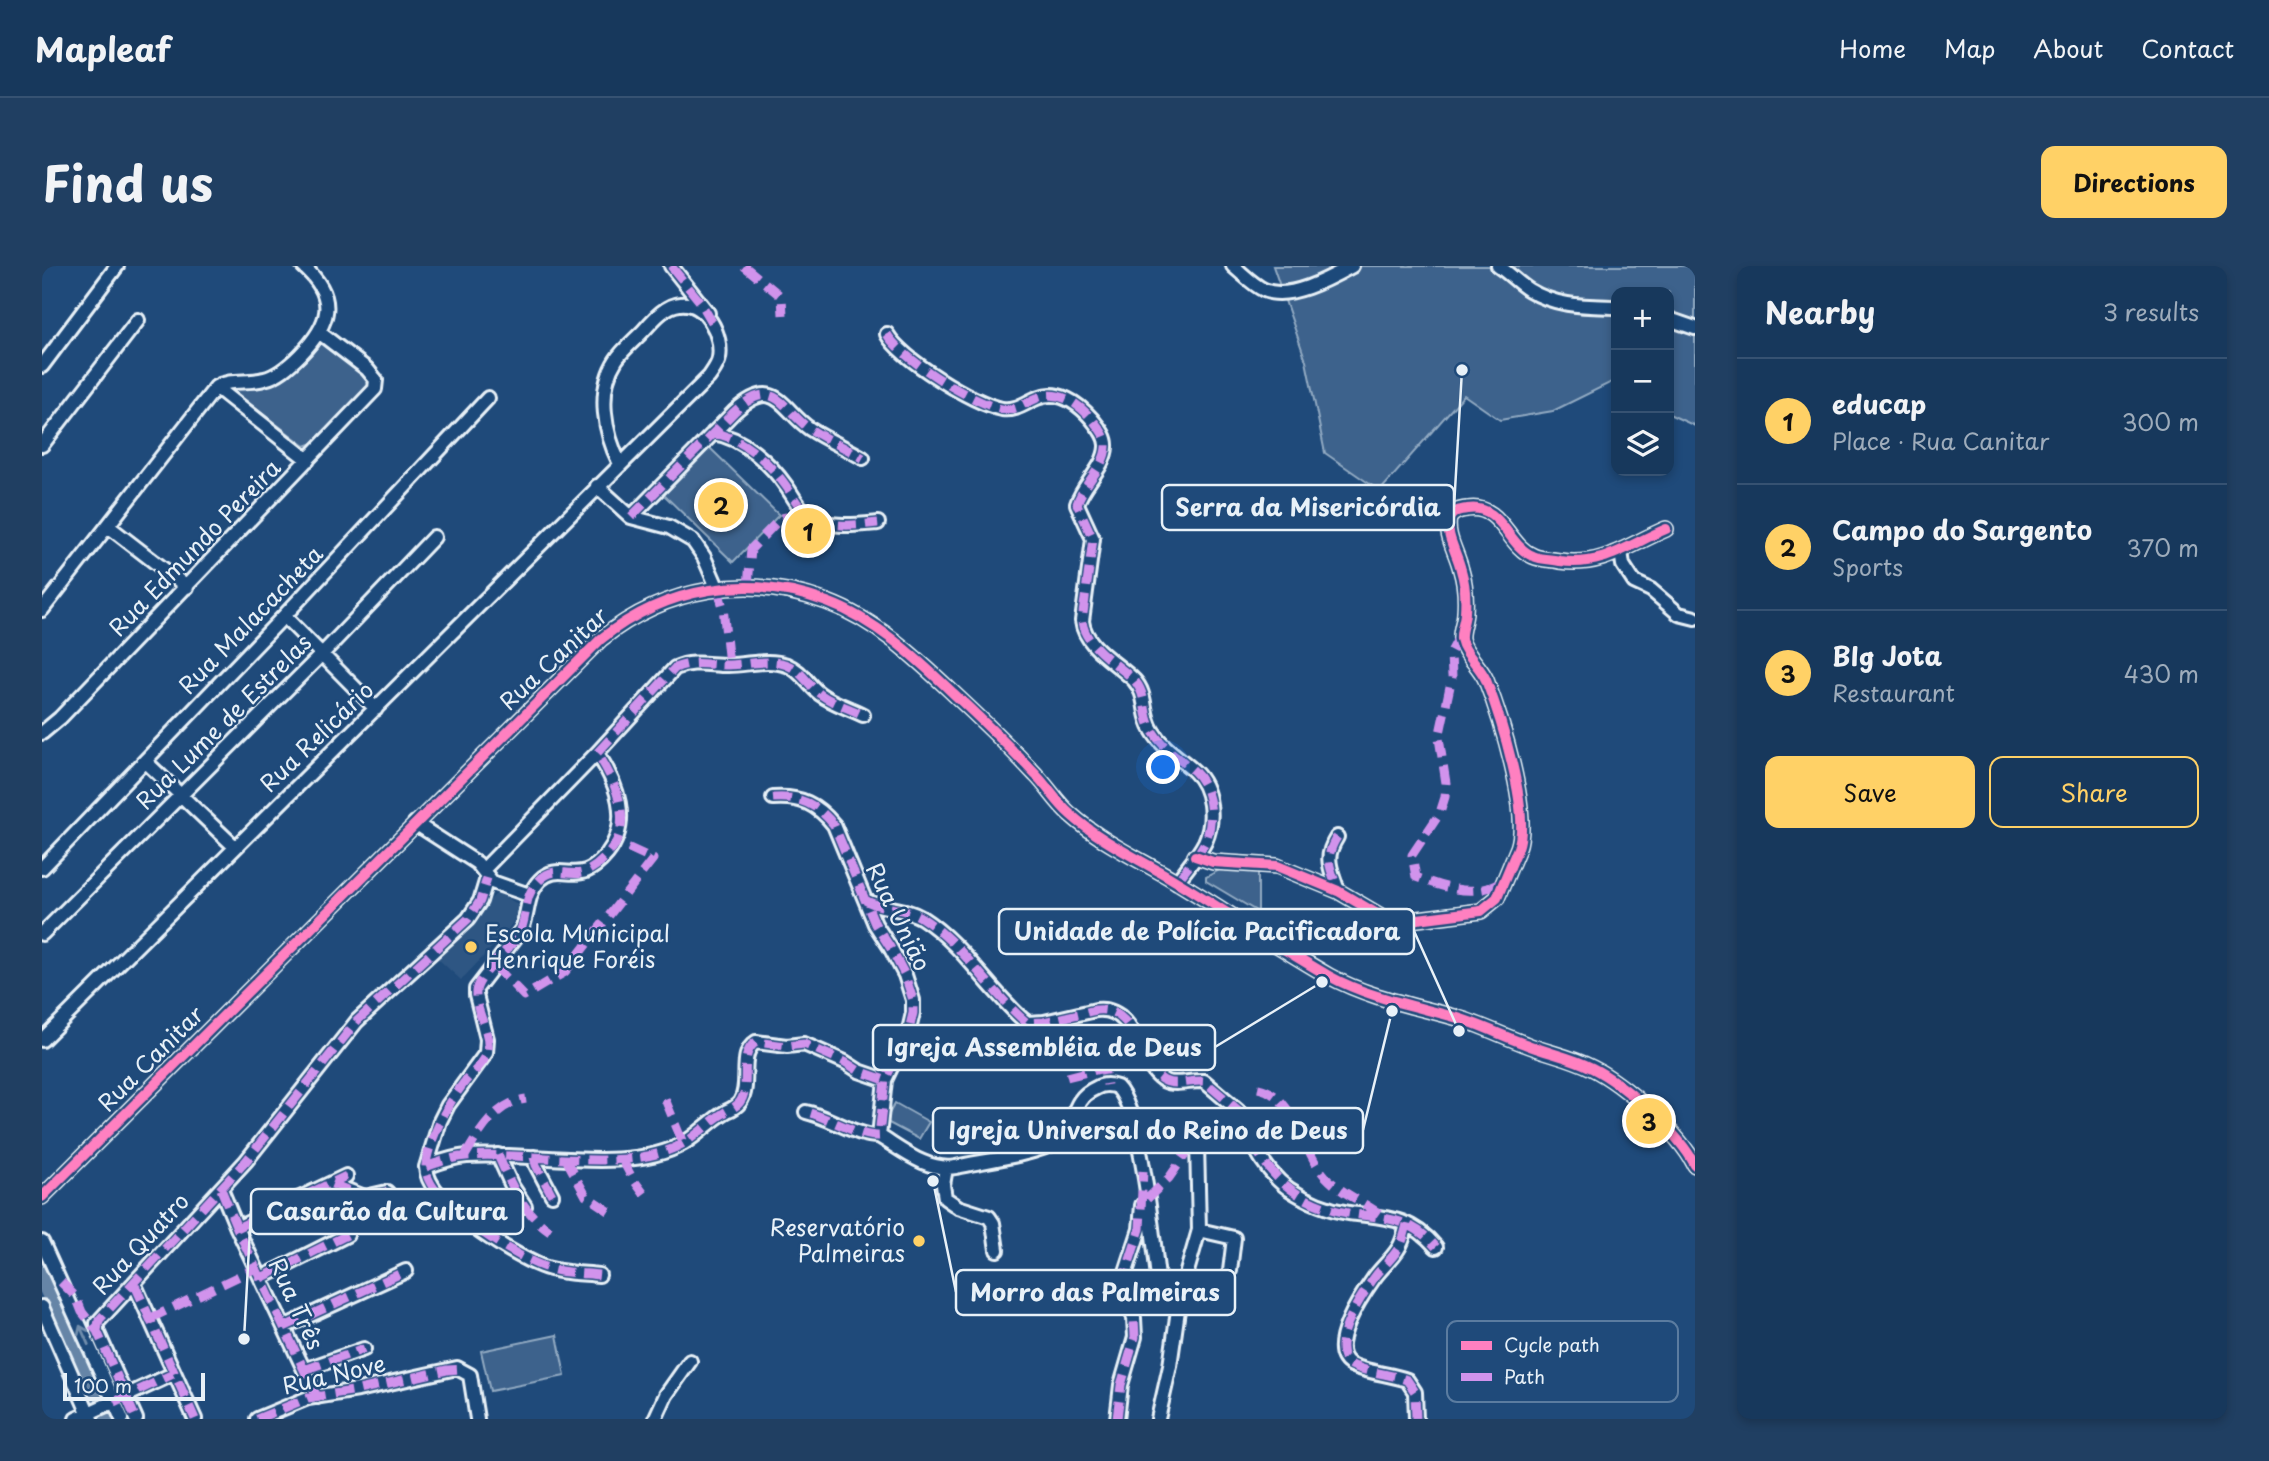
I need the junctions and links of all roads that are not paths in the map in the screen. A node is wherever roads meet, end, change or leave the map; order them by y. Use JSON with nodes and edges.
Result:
{"nodes":[{"id":1,"x":117,"y":266,"type":"edge"},
{"id":2,"x":303,"y":266,"type":"edge"},
{"id":3,"x":671,"y":266,"type":"edge"},
{"id":4,"x":1234,"y":266,"type":"edge"},
{"id":5,"x":1352,"y":266,"type":"edge"},
{"id":6,"x":1498,"y":266,"type":"edge"},
{"id":7,"x":1611,"y":307,"type":"edge"},
{"id":8,"x":138,"y":320,"type":"dead end"},
{"id":9,"x":1674,"y":320,"type":"edge"},
{"id":10,"x":712,"y":323,"type":"junction"},
{"id":11,"x":1695,"y":328,"type":"edge"},
{"id":12,"x":320,"y":333,"type":"junction"},
{"id":13,"x":887,"y":334,"type":"dead end"},
{"id":14,"x":42,"y":366,"type":"edge"},
{"id":15,"x":216,"y":387,"type":"junction"},
{"id":16,"x":488,"y":398,"type":"dead end"},
{"id":17,"x":713,"y":433,"type":"junction"},
{"id":18,"x":42,"y":445,"type":"edge"},
{"id":19,"x":863,"y":458,"type":"dead end"},
{"id":20,"x":307,"y":460,"type":"junction"},
{"id":21,"x":620,"y":464,"type":"junction"},
{"id":22,"x":597,"y":486,"type":"junction"},
{"id":23,"x":631,"y":517,"type":"junction"},
{"id":24,"x":878,"y":523,"type":"dead end"},
{"id":25,"x":108,"y":526,"type":"junction"},
{"id":26,"x":1666,"y":529,"type":"dead end"},
{"id":27,"x":434,"y":537,"type":"dead end"},
{"id":28,"x":1621,"y":551,"type":"junction"},
{"id":29,"x":187,"y":587,"type":"junction"},
{"id":30,"x":717,"y":587,"type":"junction"},
{"id":31,"x":42,"y":610,"type":"edge"},
{"id":32,"x":284,"y":616,"type":"junction"},
{"id":33,"x":1695,"y":618,"type":"edge"},
{"id":34,"x":322,"y":653,"type":"junction"},
{"id":35,"x":376,"y":709,"type":"junction"},
{"id":36,"x":863,"y":715,"type":"dead end"},
{"id":37,"x":42,"y":733,"type":"edge"},
{"id":38,"x":597,"y":753,"type":"junction"},
{"id":39,"x":145,"y":761,"type":"junction"},
{"id":40,"x":181,"y":795,"type":"junction"},
{"id":41,"x":773,"y":798,"type":"dead end"},
{"id":42,"x":415,"y":823,"type":"junction"},
{"id":43,"x":1337,"y":838,"type":"dead end"},
{"id":44,"x":234,"y":847,"type":"junction"},
{"id":45,"x":1195,"y":856,"type":"junction"},
{"id":46,"x":42,"y":868,"type":"edge"},
{"id":47,"x":485,"y":874,"type":"junction"},
{"id":48,"x":1177,"y":882,"type":"junction"},
{"id":49,"x":1338,"y":891,"type":"junction"},
{"id":50,"x":528,"y":895,"type":"junction"},
{"id":51,"x":865,"y":900,"type":"junction"},
{"id":52,"x":42,"y":934,"type":"edge"},
{"id":53,"x":42,"y":1040,"type":"edge"},
{"id":54,"x":885,"y":1080,"type":"junction"},
{"id":55,"x":806,"y":1112,"type":"dead end"},
{"id":56,"x":1243,"y":1122,"type":"junction"},
{"id":57,"x":880,"y":1136,"type":"junction"},
{"id":58,"x":498,"y":1155,"type":"junction"},
{"id":59,"x":534,"y":1157,"type":"junction"},
{"id":60,"x":1695,"y":1165,"type":"edge"},
{"id":61,"x":426,"y":1167,"type":"junction"},
{"id":62,"x":946,"y":1168,"type":"junction"},
{"id":63,"x":1143,"y":1171,"type":"junction"},
{"id":64,"x":346,"y":1176,"type":"dead end"},
{"id":65,"x":332,"y":1184,"type":"junction"},
{"id":66,"x":221,"y":1189,"type":"junction"},
{"id":67,"x":387,"y":1192,"type":"dead end"},
{"id":68,"x":552,"y":1195,"type":"dead end"},
{"id":69,"x":42,"y":1197,"type":"edge"},
{"id":70,"x":525,"y":1206,"type":"dead end"},
{"id":71,"x":1407,"y":1224,"type":"junction"},
{"id":72,"x":237,"y":1227,"type":"junction"},
{"id":73,"x":1199,"y":1230,"type":"junction"},
{"id":74,"x":347,"y":1235,"type":"dead end"},
{"id":75,"x":42,"y":1242,"type":"edge"},
{"id":76,"x":1436,"y":1247,"type":"dead end"},
{"id":77,"x":998,"y":1250,"type":"dead end"},
{"id":78,"x":406,"y":1270,"type":"dead end"},
{"id":79,"x":1230,"y":1271,"type":"dead end"},
{"id":80,"x":599,"y":1275,"type":"dead end"},
{"id":81,"x":261,"y":1278,"type":"junction"},
{"id":82,"x":134,"y":1283,"type":"junction"},
{"id":83,"x":1180,"y":1296,"type":"junction"},
{"id":84,"x":42,"y":1307,"type":"edge"},
{"id":85,"x":284,"y":1327,"type":"junction"},
{"id":86,"x":364,"y":1349,"type":"dead end"},
{"id":87,"x":690,"y":1361,"type":"dead end"},
{"id":88,"x":304,"y":1370,"type":"junction"},
{"id":89,"x":173,"y":1374,"type":"junction"},
{"id":90,"x":317,"y":1397,"type":"junction"},
{"id":91,"x":117,"y":1400,"type":"junction"},
{"id":92,"x":91,"y":1415,"type":"edge"},
{"id":93,"x":76,"y":1419,"type":"edge"},
{"id":94,"x":122,"y":1419,"type":"edge"},
{"id":95,"x":136,"y":1419,"type":"edge"},
{"id":96,"x":195,"y":1419,"type":"edge"},
{"id":97,"x":257,"y":1419,"type":"edge"},
{"id":98,"x":477,"y":1419,"type":"edge"},
{"id":99,"x":655,"y":1419,"type":"edge"},
{"id":100,"x":1117,"y":1419,"type":"edge"},
{"id":101,"x":1158,"y":1419,"type":"edge"},
{"id":102,"x":1416,"y":1419,"type":"edge"}],
"edges":[{"from":1,"to":14,"type":"street"},
{"from":2,"to":12,"type":"street"},
{"from":3,"to":10,"type":"street"},
{"from":4,"to":5,"type":"street"},
{"from":6,"to":7,"type":"street"},
{"from":8,"to":18,"type":"street"},
{"from":9,"to":11,"type":"street"},
{"from":10,"to":21,"type":"street","name":"Rua Relicário"},
{"from":10,"to":21,"type":"street"},
{"from":12,"to":15,"type":"street"},
{"from":12,"to":20,"type":"street","name":"Rua Edmundo Pereira"},
{"from":13,"to":45,"type":"street"},
{"from":15,"to":20,"type":"street"},
{"from":15,"to":25,"type":"street"},
{"from":16,"to":32,"type":"street","name":"Rua Malacacheta"},
{"from":17,"to":19,"type":"street"},
{"from":17,"to":23,"type":"street"},
{"from":17,"to":24,"type":"street"},
{"from":20,"to":29,"type":"street","name":"Rua Edmundo Pereira"},
{"from":21,"to":22,"type":"street","name":"Rua Relicário"},
{"from":22,"to":23,"type":"street"},
{"from":22,"to":35,"type":"street","name":"Rua Relicário"},
{"from":23,"to":30,"type":"street"},
{"from":25,"to":29,"type":"street"},
{"from":25,"to":31,"type":"street"},
{"from":26,"to":28,"type":"street"},
{"from":27,"to":34,"type":"street","name":"Rua Lume de Estrelas"},
{"from":28,"to":33,"type":"street"},
{"from":28,"to":49,"type":"street"},
{"from":29,"to":37,"type":"street","name":"Rua Edmundo Pereira"},
{"from":30,"to":42,"type":"street","name":"Rua Canitar"},
{"from":30,"to":48,"type":"street","name":"Rua Canitar"},
{"from":32,"to":34,"type":"street"},
{"from":32,"to":39,"type":"street","name":"Rua Malacacheta"},
{"from":34,"to":35,"type":"street"},
{"from":34,"to":40,"type":"street","name":"Rua Lume de Estrelas"},
{"from":35,"to":44,"type":"street","name":"Rua Relicário"},
{"from":36,"to":38,"type":"street"},
{"from":38,"to":47,"type":"street"},
{"from":38,"to":50,"type":"street"},
{"from":39,"to":40,"type":"street"},
{"from":39,"to":46,"type":"street","name":"Rua Malacacheta"},
{"from":40,"to":44,"type":"street"},
{"from":40,"to":52,"type":"street","name":"Rua Lume de Estrelas"},
{"from":41,"to":51,"type":"street","name":"Rua União"},
{"from":42,"to":47,"type":"street"},
{"from":42,"to":69,"type":"street","name":"Rua Canitar"},
{"from":43,"to":49,"type":"street"},
{"from":44,"to":53,"type":"street","name":"Rua Relicário"},
{"from":45,"to":48,"type":"street"},
{"from":45,"to":49,"type":"street"},
{"from":47,"to":50,"type":"street"},
{"from":47,"to":66,"type":"street","name":"Rua Quatro"},
{"from":48,"to":60,"type":"street","name":"Rua Canitar"},
{"from":50,"to":61,"type":"street"},
{"from":51,"to":54,"type":"street","name":"Rua União"},
{"from":51,"to":56,"type":"street"},
{"from":54,"to":57,"type":"street","name":"Rua União"},
{"from":54,"to":59,"type":"street"},
{"from":55,"to":57,"type":"street"},
{"from":56,"to":71,"type":"street"},
{"from":56,"to":73,"type":"street"},
{"from":57,"to":62,"type":"street"},
{"from":58,"to":59,"type":"street"},
{"from":58,"to":61,"type":"street"},
{"from":58,"to":70,"type":"street"},
{"from":59,"to":68,"type":"street"},
{"from":61,"to":80,"type":"street"},
{"from":62,"to":63,"type":"street"},
{"from":62,"to":77,"type":"street"},
{"from":63,"to":83,"type":"street"},
{"from":63,"to":100,"type":"street"},
{"from":64,"to":65,"type":"street"},
{"from":65,"to":67,"type":"street"},
{"from":65,"to":72,"type":"street"},
{"from":66,"to":72,"type":"street","name":"Rua Três"},
{"from":66,"to":82,"type":"street","name":"Rua Quatro"},
{"from":71,"to":76,"type":"street"},
{"from":71,"to":102,"type":"street"},
{"from":72,"to":81,"type":"street","name":"Rua Três"},
{"from":73,"to":79,"type":"street"},
{"from":73,"to":83,"type":"street"},
{"from":74,"to":81,"type":"street"},
{"from":91,"to":75,"type":"street","one_way":true},
{"from":78,"to":85,"type":"street"},
{"from":81,"to":85,"type":"street","name":"Rua Três"},
{"from":82,"to":89,"type":"street"},
{"from":82,"to":91,"type":"street","name":"Rua Quatro"},
{"from":83,"to":101,"type":"street"},
{"from":84,"to":92,"type":"street"},
{"from":85,"to":88,"type":"street","name":"Rua Três"},
{"from":86,"to":88,"type":"street"},
{"from":87,"to":99,"type":"street"},
{"from":88,"to":90,"type":"street","name":"Rua Três"},
{"from":89,"to":91,"type":"street"},
{"from":89,"to":96,"type":"street"},
{"from":90,"to":97,"type":"street","name":"Rua Nove"},
{"from":90,"to":98,"type":"street","name":"Rua Nove"},
{"from":91,"to":92,"type":"street"},
{"from":91,"to":94,"type":"street"},
{"from":91,"to":95,"type":"street"},
{"from":92,"to":93,"type":"street"}]}
